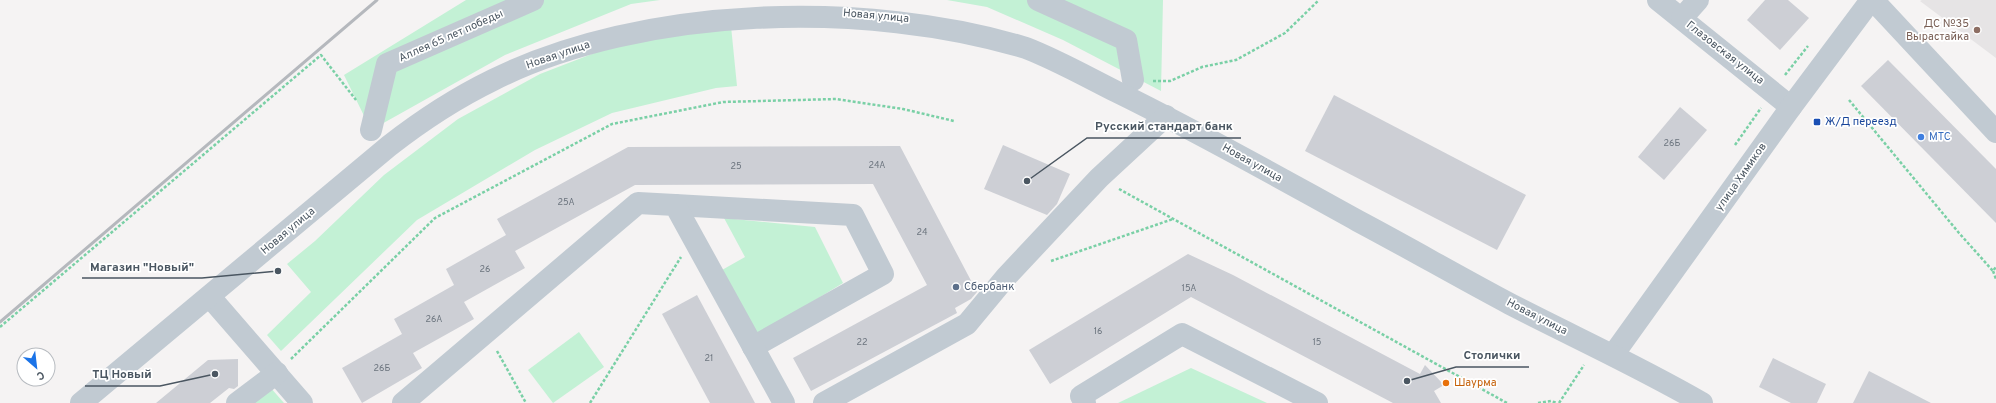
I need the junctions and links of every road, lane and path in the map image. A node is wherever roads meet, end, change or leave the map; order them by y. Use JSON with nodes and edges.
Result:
{"nodes":[{"id":1,"x":533,"y":0,"type":"edge"},
{"id":2,"x":1038,"y":0,"type":"edge"},
{"id":3,"x":1319,"y":0,"type":"edge"},
{"id":4,"x":1658,"y":0,"type":"edge"},
{"id":5,"x":1698,"y":0,"type":"edge"},
{"id":6,"x":1872,"y":0,"type":"edge"},
{"id":7,"x":1682,"y":18,"type":"junction"},
{"id":8,"x":1133,"y":80,"type":"joint"},
{"id":9,"x":1849,"y":100,"type":"dead end"},
{"id":10,"x":1791,"y":107,"type":"junction"},
{"id":11,"x":1166,"y":116,"type":"junction"},
{"id":12,"x":954,"y":120,"type":"dead end"},
{"id":13,"x":372,"y":125,"type":"joint"},
{"id":14,"x":1996,"y":132,"type":"edge"},
{"id":15,"x":1099,"y":178,"type":"junction"},
{"id":16,"x":675,"y":205,"type":"junction"},
{"id":17,"x":1174,"y":218,"type":"junction"},
{"id":18,"x":693,"y":238,"type":"junction"},
{"id":19,"x":1050,"y":262,"type":"dead end"},
{"id":20,"x":1996,"y":267,"type":"edge"},
{"id":21,"x":1993,"y":271,"type":"junction"},
{"id":22,"x":1996,"y":279,"type":"edge"},
{"id":23,"x":210,"y":297,"type":"junction"},
{"id":24,"x":0,"y":327,"type":"edge"},
{"id":25,"x":487,"y":332,"type":"junction"},
{"id":26,"x":753,"y":347,"type":"junction"},
{"id":27,"x":1613,"y":355,"type":"junction"},
{"id":28,"x":276,"y":373,"type":"junction"},
{"id":29,"x":1675,"y":397,"type":"edge"},
{"id":30,"x":80,"y":403,"type":"edge"},
{"id":31,"x":237,"y":403,"type":"edge"},
{"id":32,"x":302,"y":403,"type":"edge"},
{"id":33,"x":403,"y":403,"type":"edge"},
{"id":34,"x":526,"y":403,"type":"edge"},
{"id":35,"x":590,"y":403,"type":"edge"},
{"id":36,"x":784,"y":403,"type":"edge"},
{"id":37,"x":824,"y":403,"type":"edge"},
{"id":38,"x":1085,"y":403,"type":"edge"},
{"id":39,"x":1317,"y":403,"type":"edge"},
{"id":40,"x":1507,"y":403,"type":"edge"},
{"id":41,"x":1538,"y":403,"type":"edge"},
{"id":42,"x":1557,"y":403,"type":"edge"},
{"id":43,"x":1702,"y":403,"type":"edge"}],
"edges":[{"from":1,"to":13,"type":"street","name":"Аллея 65 лет победы"},
{"from":2,"to":8,"type":"street"},
{"from":3,"to":8,"type":"path"},
{"from":4,"to":7,"type":"street","name":"Глазовская улица"},
{"from":5,"to":7,"type":"street"},
{"from":6,"to":10,"type":"street","name":"улица Химиков"},
{"from":6,"to":14,"type":"street"},
{"from":7,"to":10,"type":"street","name":"Глазовская улица"},
{"from":9,"to":21,"type":"path"},
{"from":10,"to":27,"type":"street","name":"улица Химиков"},
{"from":11,"to":15,"type":"street"},
{"from":11,"to":23,"type":"street","name":"Новая улица"},
{"from":11,"to":27,"type":"street","name":"Новая улица"},
{"from":12,"to":28,"type":"path"},
{"from":13,"to":24,"type":"path"},
{"from":15,"to":17,"type":"path"},
{"from":15,"to":37,"type":"street"},
{"from":16,"to":18,"type":"street"},
{"from":16,"to":25,"type":"street"},
{"from":16,"to":26,"type":"street"},
{"from":17,"to":19,"type":"path"},
{"from":17,"to":40,"type":"path"},
{"from":18,"to":26,"type":"street"},
{"from":18,"to":35,"type":"path"},
{"from":20,"to":21,"type":"path"},
{"from":21,"to":22,"type":"path"},
{"from":23,"to":28,"type":"street"},
{"from":23,"to":30,"type":"street","name":"Новая улица"},
{"from":25,"to":33,"type":"street"},
{"from":25,"to":34,"type":"path"},
{"from":26,"to":36,"type":"street"},
{"from":27,"to":29,"type":"street","name":"Новая улица"},
{"from":28,"to":31,"type":"street"},
{"from":28,"to":32,"type":"street"},
{"from":29,"to":43,"type":"street","name":"Новая улица"},
{"from":38,"to":39,"type":"street"},
{"from":41,"to":42,"type":"path"}]}
